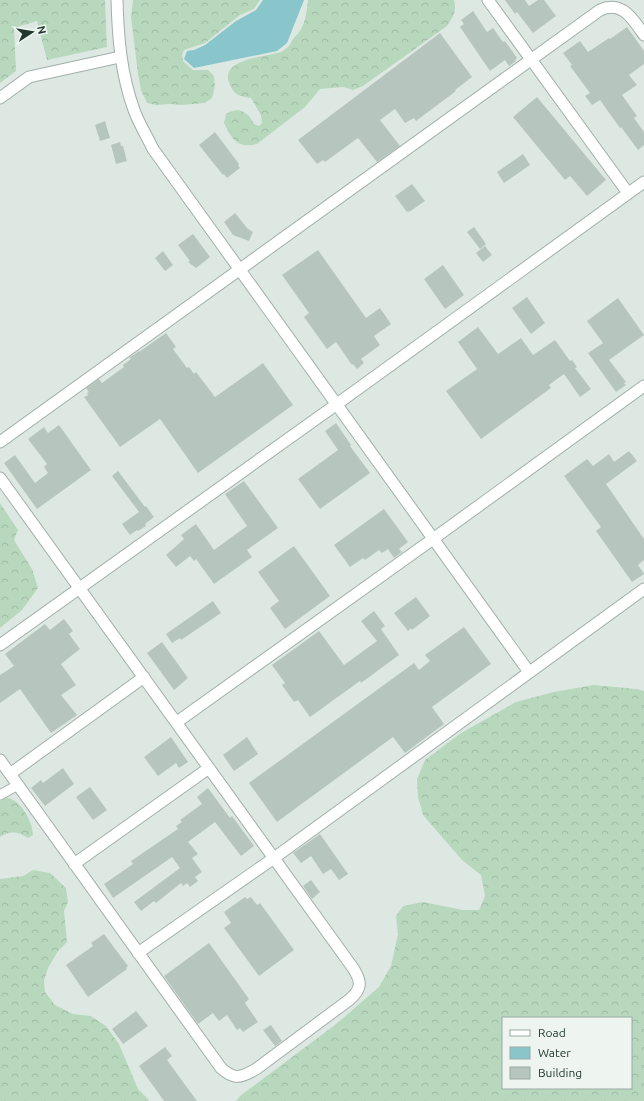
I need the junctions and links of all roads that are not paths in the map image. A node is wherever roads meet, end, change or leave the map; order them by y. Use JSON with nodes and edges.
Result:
{"nodes":[{"id":1,"x":117,"y":0,"type":"edge"},
{"id":2,"x":488,"y":0,"type":"edge"},
{"id":3,"x":617,"y":4,"type":"edge"},
{"id":4,"x":644,"y":35,"type":"edge"},
{"id":5,"x":120,"y":57,"type":"junction"},
{"id":6,"x":532,"y":59,"type":"junction"},
{"id":7,"x":0,"y":98,"type":"edge"},
{"id":8,"x":644,"y":182,"type":"edge"},
{"id":9,"x":628,"y":193,"type":"junction"},
{"id":10,"x":240,"y":270,"type":"junction"},
{"id":11,"x":644,"y":386,"type":"edge"},
{"id":12,"x":337,"y":404,"type":"junction"},
{"id":13,"x":0,"y":442,"type":"edge"},
{"id":14,"x":0,"y":478,"type":"edge"},
{"id":15,"x":433,"y":540,"type":"junction"},
{"id":16,"x":79,"y":588,"type":"junction"},
{"id":17,"x":644,"y":589,"type":"edge"},
{"id":18,"x":0,"y":645,"type":"edge"},
{"id":19,"x":529,"y":672,"type":"junction"},
{"id":20,"x":144,"y":678,"type":"junction"},
{"id":21,"x":177,"y":722,"type":"junction"},
{"id":22,"x":0,"y":760,"type":"edge"},
{"id":23,"x":209,"y":768,"type":"junction"},
{"id":24,"x":10,"y":774,"type":"junction"},
{"id":25,"x":18,"y":785,"type":"junction"},
{"id":26,"x":0,"y":795,"type":"edge"},
{"id":27,"x":274,"y":858,"type":"junction"},
{"id":28,"x":74,"y":864,"type":"junction"},
{"id":29,"x":138,"y":954,"type":"junction"}],
"edges":[{"from":1,"to":5,"type":"street"},
{"from":2,"to":6,"type":"street"},
{"from":3,"to":4,"type":"street"},
{"from":3,"to":6,"type":"street"},
{"from":5,"to":7,"type":"street"},
{"from":5,"to":10,"type":"street"},
{"from":6,"to":9,"type":"street"},
{"from":6,"to":10,"type":"street"},
{"from":8,"to":9,"type":"street"},
{"from":9,"to":12,"type":"street"},
{"from":10,"to":12,"type":"street"},
{"from":10,"to":13,"type":"street"},
{"from":11,"to":15,"type":"street"},
{"from":12,"to":15,"type":"street"},
{"from":12,"to":16,"type":"street"},
{"from":14,"to":16,"type":"street"},
{"from":15,"to":19,"type":"street"},
{"from":15,"to":21,"type":"street"},
{"from":16,"to":18,"type":"street"},
{"from":16,"to":20,"type":"street"},
{"from":17,"to":19,"type":"street"},
{"from":19,"to":27,"type":"street"},
{"from":20,"to":21,"type":"street"},
{"from":20,"to":24,"type":"street"},
{"from":21,"to":23,"type":"street"},
{"from":22,"to":24,"type":"street"},
{"from":23,"to":27,"type":"street"},
{"from":23,"to":28,"type":"street"},
{"from":24,"to":25,"type":"street"},
{"from":25,"to":26,"type":"street"},
{"from":25,"to":28,"type":"street"},
{"from":27,"to":29,"type":"street"},
{"from":27,"to":29,"type":"street"},
{"from":28,"to":29,"type":"street"}]}
